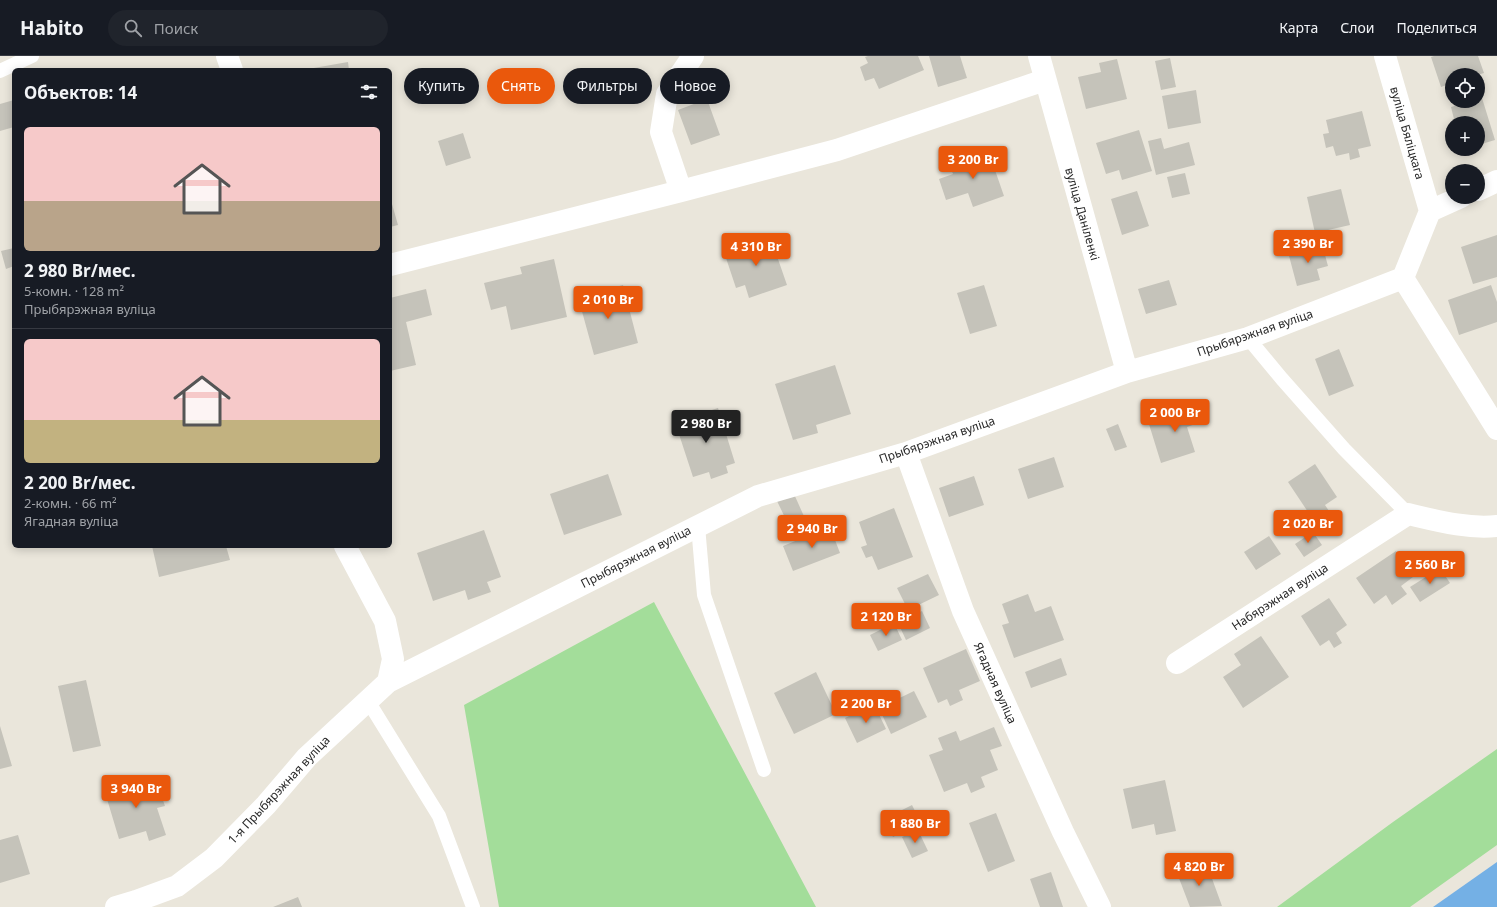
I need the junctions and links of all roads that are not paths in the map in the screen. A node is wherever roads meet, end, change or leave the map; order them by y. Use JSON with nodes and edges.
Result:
{"nodes":[{"id":1,"x":32,"y":56,"type":"edge"},
{"id":2,"x":226,"y":56,"type":"edge"},
{"id":3,"x":693,"y":56,"type":"edge"},
{"id":4,"x":1039,"y":56,"type":"edge"},
{"id":5,"x":1385,"y":56,"type":"edge"},
{"id":6,"x":231,"y":68,"type":"edge"},
{"id":7,"x":0,"y":71,"type":"edge"},
{"id":8,"x":1045,"y":80,"type":"junction"},
{"id":9,"x":1497,"y":181,"type":"edge"},
{"id":10,"x":1485,"y":187,"type":"edge"},
{"id":11,"x":681,"y":191,"type":"junction"},
{"id":12,"x":1446,"y":204,"type":"edge"},
{"id":13,"x":1430,"y":211,"type":"junction"},
{"id":14,"x":392,"y":264,"type":"edge"},
{"id":15,"x":1403,"y":278,"type":"junction"},
{"id":16,"x":1248,"y":338,"type":"junction"},
{"id":17,"x":1126,"y":372,"type":"junction"},
{"id":18,"x":1497,"y":430,"type":"edge"},
{"id":19,"x":906,"y":453,"type":"junction"},
{"id":20,"x":1408,"y":514,"type":"junction"},
{"id":21,"x":698,"y":526,"type":"junction"},
{"id":22,"x":1497,"y":526,"type":"edge"},
{"id":23,"x":346,"y":548,"type":"edge"},
{"id":24,"x":1177,"y":663,"type":"dead end"},
{"id":25,"x":388,"y":682,"type":"junction"},
{"id":26,"x":368,"y":701,"type":"junction"},
{"id":27,"x":764,"y":770,"type":"dead end"},
{"id":28,"x":116,"y":907,"type":"edge"},
{"id":29,"x":473,"y":907,"type":"edge"},
{"id":30,"x":1100,"y":907,"type":"edge"}],
"edges":[{"from":1,"to":7,"type":"lane"},
{"from":2,"to":6,"type":"street"},
{"from":3,"to":11,"type":"street"},
{"from":4,"to":8,"type":"street","name":"вуліца Даніленкі"},
{"from":5,"to":13,"type":"street","name":"вуліца Бяліцкага"},
{"from":8,"to":11,"type":"street"},
{"from":8,"to":17,"type":"street","name":"вуліца Даніленкі"},
{"from":9,"to":10,"type":"street"},
{"from":11,"to":14,"type":"street"},
{"from":12,"to":13,"type":"street"},
{"from":13,"to":15,"type":"street"},
{"from":15,"to":16,"type":"street","name":"Прыбярэжная вуліца"},
{"from":15,"to":18,"type":"street"},
{"from":16,"to":17,"type":"street","name":"Прыбярэжная вуліца"},
{"from":16,"to":20,"type":"lane"},
{"from":17,"to":19,"type":"street","name":"Прыбярэжная вуліца"},
{"from":19,"to":21,"type":"street","name":"Прыбярэжная вуліца"},
{"from":19,"to":30,"type":"street","name":"Ягадная вуліца"},
{"from":20,"to":22,"type":"street"},
{"from":20,"to":24,"type":"street","name":"Набярэжная вуліца"},
{"from":21,"to":25,"type":"street","name":"Прыбярэжная вуліца"},
{"from":21,"to":27,"type":"lane"},
{"from":23,"to":25,"type":"street"},
{"from":25,"to":26,"type":"street","name":"1-я Прыбярэжная вуліца"},
{"from":26,"to":28,"type":"street","name":"1-я Прыбярэжная вуліца"},
{"from":26,"to":29,"type":"lane"}]}
